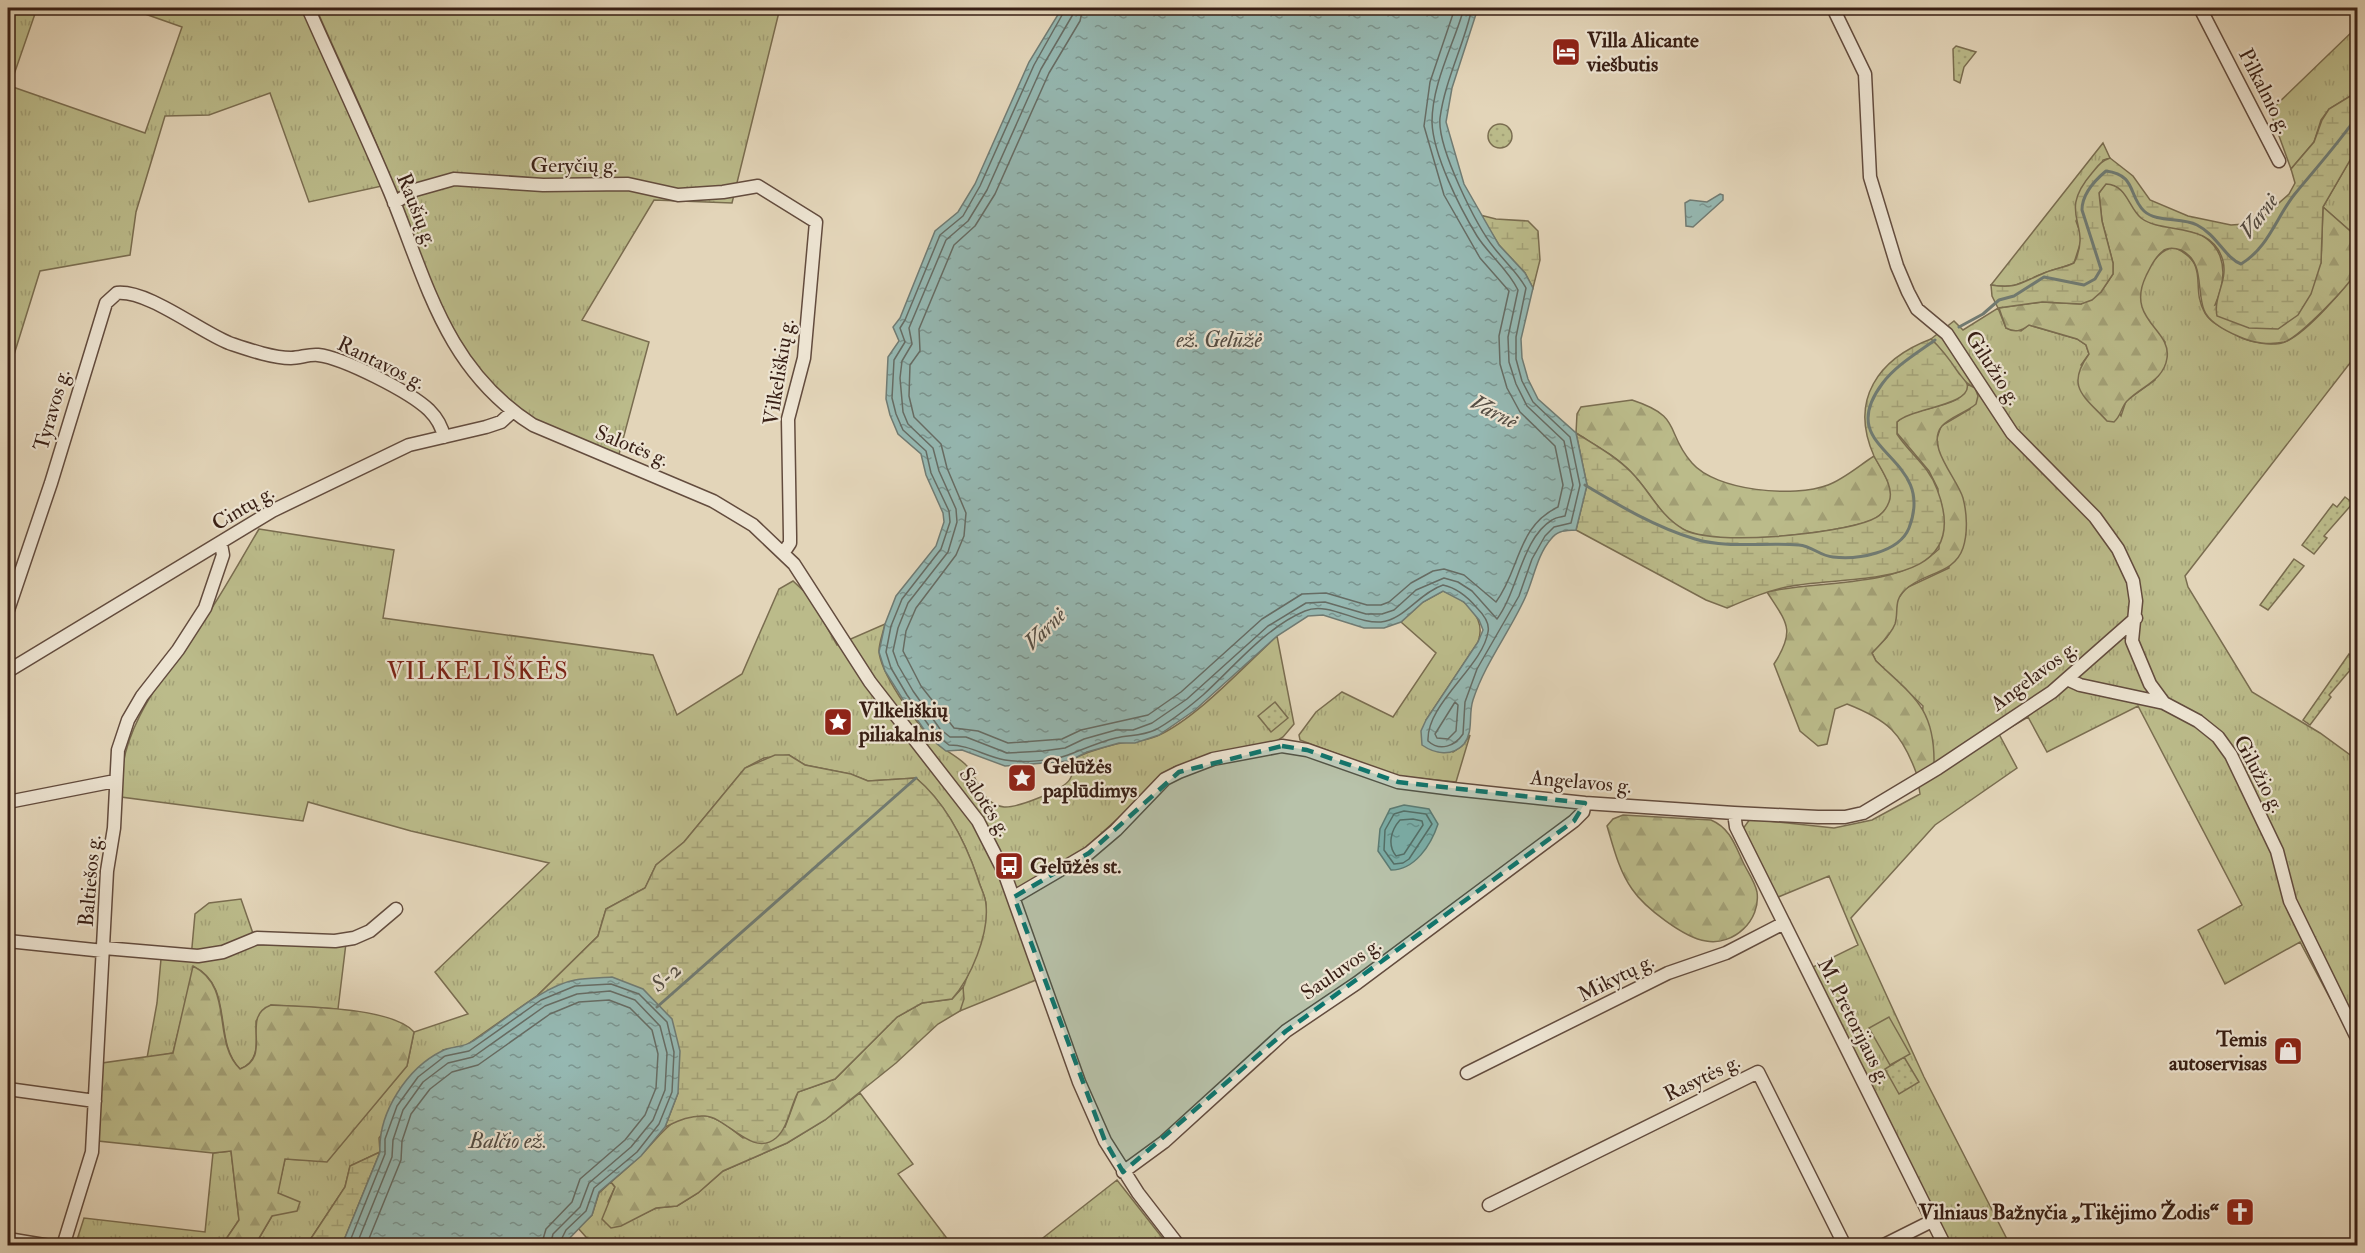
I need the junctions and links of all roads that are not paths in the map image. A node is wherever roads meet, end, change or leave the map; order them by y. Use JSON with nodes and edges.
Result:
{"nodes":[{"id":1,"x":308,"y":8,"type":"edge"},
{"id":2,"x":1833,"y":8,"type":"edge"},
{"id":3,"x":2200,"y":8,"type":"edge"},
{"id":4,"x":2279,"y":161,"type":"dead end"},
{"id":5,"x":394,"y":202,"type":"junction"},
{"id":6,"x":817,"y":233,"type":"joint"},
{"id":7,"x":117,"y":293,"type":"joint"},
{"id":8,"x":512,"y":412,"type":"junction"},
{"id":9,"x":444,"y":438,"type":"junction"},
{"id":10,"x":221,"y":544,"type":"junction"},
{"id":11,"x":784,"y":552,"type":"junction"},
{"id":12,"x":8,"y":610,"type":"edge"},
{"id":13,"x":2136,"y":618,"type":"junction"},
{"id":14,"x":8,"y":671,"type":"edge"},
{"id":15,"x":2067,"y":679,"type":"junction"},
{"id":16,"x":2164,"y":703,"type":"junction"},
{"id":17,"x":115,"y":781,"type":"junction"},
{"id":18,"x":8,"y":802,"type":"edge"},
{"id":19,"x":1585,"y":803,"type":"junction"},
{"id":20,"x":1734,"y":813,"type":"junction"},
{"id":21,"x":1014,"y":897,"type":"junction"},
{"id":22,"x":396,"y":909,"type":"dead end"},
{"id":23,"x":1784,"y":923,"type":"junction"},
{"id":24,"x":8,"y":941,"type":"edge"},
{"id":25,"x":104,"y":950,"type":"junction"},
{"id":26,"x":2358,"y":1040,"type":"edge"},
{"id":27,"x":1467,"y":1073,"type":"dead end"},
{"id":28,"x":8,"y":1089,"type":"edge"},
{"id":29,"x":96,"y":1101,"type":"junction"},
{"id":30,"x":1123,"y":1172,"type":"junction"},
{"id":31,"x":1489,"y":1205,"type":"dead end"},
{"id":32,"x":1932,"y":1221,"type":"junction"},
{"id":33,"x":8,"y":1239,"type":"edge"},
{"id":34,"x":50,"y":1245,"type":"edge"},
{"id":35,"x":63,"y":1245,"type":"edge"},
{"id":36,"x":1179,"y":1245,"type":"edge"},
{"id":37,"x":1845,"y":1245,"type":"edge"},
{"id":38,"x":1882,"y":1245,"type":"edge"},
{"id":39,"x":1945,"y":1245,"type":"edge"}],
"edges":[{"from":1,"to":5,"type":"street","name":"Raušių g."},
{"from":2,"to":13,"type":"street","name":"Gilužio g."},
{"from":3,"to":4,"type":"street","name":"Pilkalnio g."},
{"from":5,"to":6,"type":"street","name":"Geryčių g."},
{"from":5,"to":8,"type":"street","name":"Raušių g."},
{"from":6,"to":11,"type":"street","name":"Vilkeliškių g."},
{"from":7,"to":9,"type":"street","name":"Rantavos g."},
{"from":7,"to":12,"type":"street","name":"Tyravos g."},
{"from":8,"to":9,"type":"street","name":"Cintų g."},
{"from":8,"to":11,"type":"street","name":"Salotės g."},
{"from":9,"to":10,"type":"street","name":"Cintų g."},
{"from":10,"to":14,"type":"street","name":"Cintų g."},
{"from":10,"to":17,"type":"street","name":"Baltiešos g."},
{"from":11,"to":21,"type":"street","name":"Salotės g."},
{"from":13,"to":15,"type":"street","name":"Angelavos g."},
{"from":13,"to":16,"type":"street","name":"Gilužio g."},
{"from":15,"to":16,"type":"street"},
{"from":15,"to":20,"type":"street","name":"Angelavos g."},
{"from":16,"to":26,"type":"street","name":"Gilužio g."},
{"from":17,"to":18,"type":"street"},
{"from":17,"to":25,"type":"street","name":"Baltiešos g."},
{"from":19,"to":20,"type":"street","name":"Angelavos g."},
{"from":19,"to":21,"type":"street","name":"Angelavos g."},
{"from":19,"to":30,"type":"street","name":"Sauluvos g."},
{"from":20,"to":23,"type":"street","name":"M. Pretorijaus g."},
{"from":21,"to":30,"type":"street","name":"Salotės g."},
{"from":22,"to":25,"type":"street"},
{"from":23,"to":27,"type":"street","name":"Mikytų g."},
{"from":23,"to":32,"type":"street","name":"M. Pretorijaus g."},
{"from":24,"to":25,"type":"street"},
{"from":25,"to":29,"type":"street","name":"Baltiešos g."},
{"from":28,"to":29,"type":"street"},
{"from":29,"to":35,"type":"street","name":"Baltiešos g."},
{"from":30,"to":36,"type":"street","name":"Salotės g."},
{"from":31,"to":37,"type":"street","name":"Rasytės g."},
{"from":32,"to":38,"type":"street"},
{"from":32,"to":39,"type":"street","name":"M. Pretorijaus g."},
{"from":33,"to":34,"type":"street"}]}
